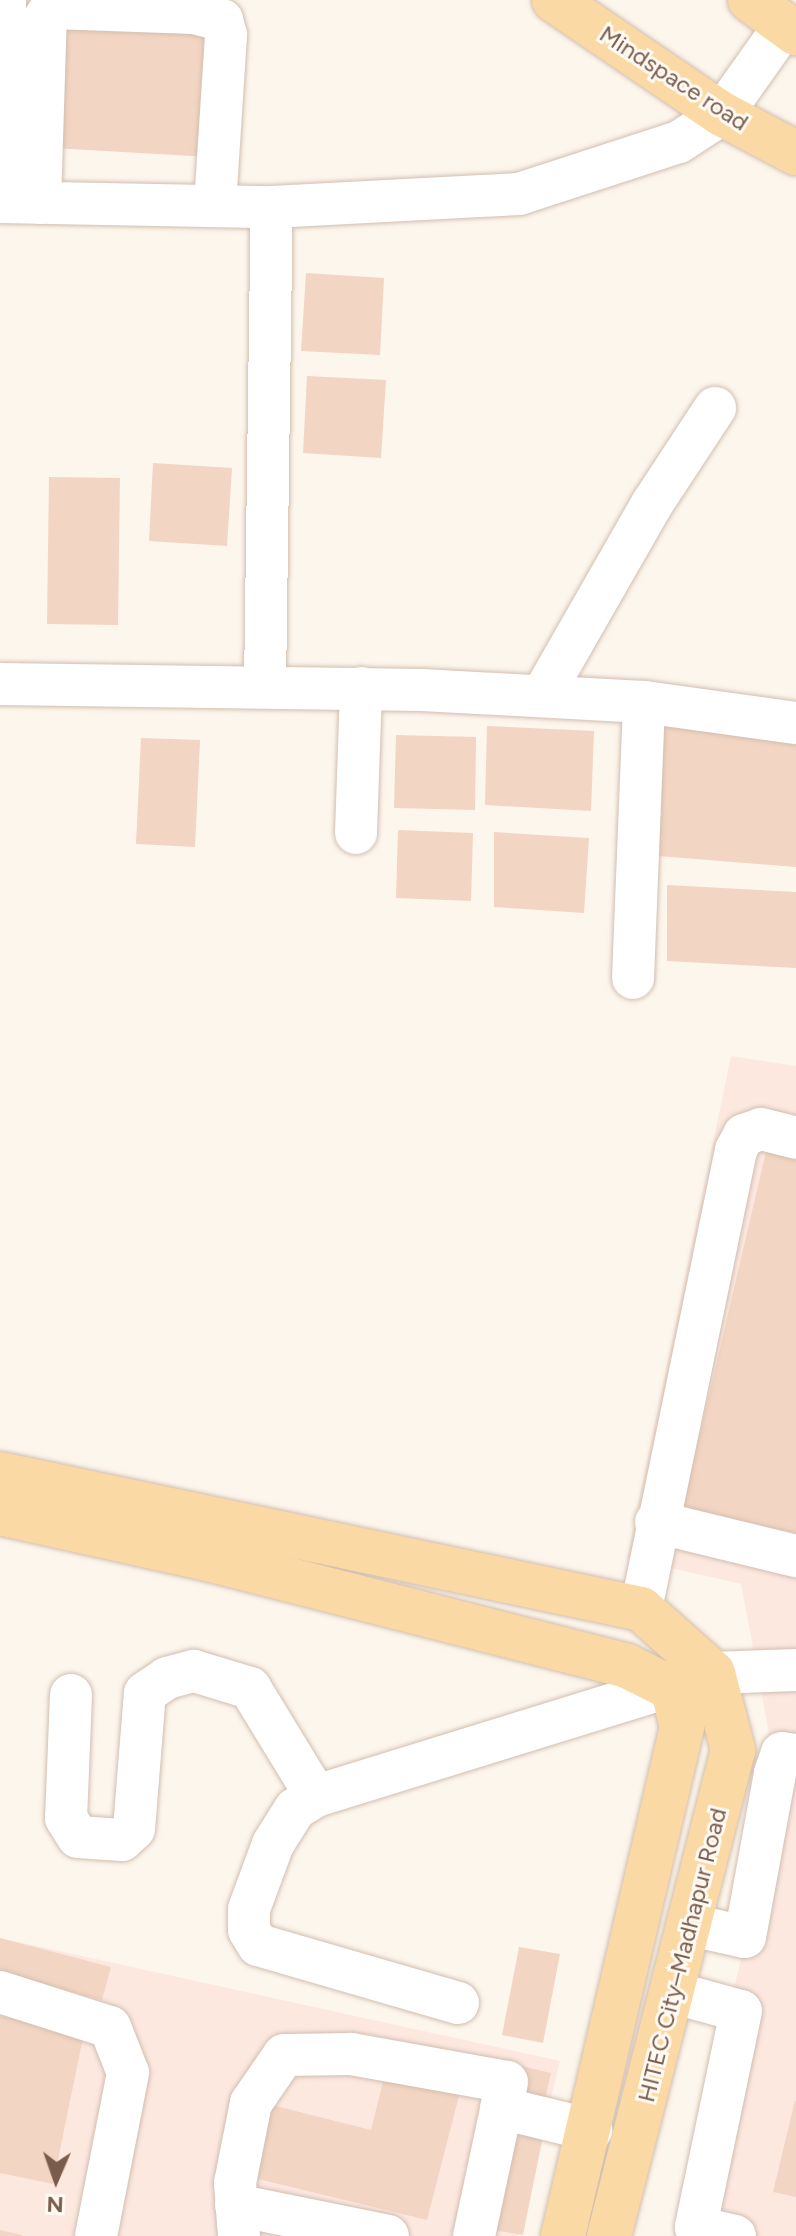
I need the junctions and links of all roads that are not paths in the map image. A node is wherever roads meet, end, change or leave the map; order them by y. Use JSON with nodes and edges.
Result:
{"nodes":[{"id":1,"x":5,"y":0,"type":"edge"},
{"id":2,"x":554,"y":0,"type":"edge"},
{"id":3,"x":777,"y":19,"type":"edge"},
{"id":4,"x":722,"y":114,"type":"junction"},
{"id":5,"x":796,"y":153,"type":"edge"},
{"id":6,"x":0,"y":181,"type":"edge"},
{"id":7,"x":20,"y":203,"type":"edge"},
{"id":8,"x":215,"y":206,"type":"junction"},
{"id":9,"x":272,"y":207,"type":"junction"},
{"id":10,"x":715,"y":408,"type":"dead end"},
{"id":11,"x":0,"y":684,"type":"edge"},
{"id":12,"x":265,"y":686,"type":"junction"},
{"id":13,"x":361,"y":688,"type":"junction"},
{"id":14,"x":542,"y":696,"type":"junction"},
{"id":15,"x":644,"y":702,"type":"junction"},
{"id":16,"x":796,"y":723,"type":"edge"},
{"id":17,"x":356,"y":833,"type":"dead end"},
{"id":18,"x":633,"y":978,"type":"dead end"},
{"id":19,"x":796,"y":1138,"type":"edge"},
{"id":20,"x":0,"y":1474,"type":"edge"},
{"id":21,"x":0,"y":1513,"type":"edge"},
{"id":22,"x":656,"y":1522,"type":"junction"},
{"id":23,"x":796,"y":1556,"type":"edge"},
{"id":24,"x":641,"y":1609,"type":"junction"},
{"id":25,"x":796,"y":1670,"type":"edge"},
{"id":26,"x":713,"y":1673,"type":"junction"},
{"id":27,"x":673,"y":1689,"type":"junction"},
{"id":28,"x":71,"y":1695,"type":"dead end"},
{"id":29,"x":796,"y":1755,"type":"edge"},
{"id":30,"x":316,"y":1796,"type":"junction"},
{"id":31,"x":691,"y":1925,"type":"junction"},
{"id":32,"x":0,"y":1992,"type":"edge"},
{"id":33,"x":675,"y":1993,"type":"junction"},
{"id":34,"x":458,"y":2003,"type":"dead end"},
{"id":35,"x":501,"y":2108,"type":"junction"},
{"id":36,"x":591,"y":2130,"type":"junction"},
{"id":37,"x":238,"y":2220,"type":"edge"},
{"id":38,"x":96,"y":2236,"type":"edge"},
{"id":39,"x":388,"y":2236,"type":"edge"},
{"id":40,"x":474,"y":2236,"type":"edge"},
{"id":41,"x":563,"y":2236,"type":"edge"},
{"id":42,"x":609,"y":2236,"type":"edge"},
{"id":43,"x":735,"y":2236,"type":"edge"}],
"edges":[{"from":1,"to":6,"type":"street"},
{"from":2,"to":4,"type":"main road","name":"Mindspace road"},
{"from":3,"to":4,"type":"street"},
{"from":4,"to":5,"type":"main road","name":"Mindspace road"},
{"from":4,"to":9,"type":"street"},
{"from":7,"to":8,"type":"street"},
{"from":7,"to":8,"type":"street"},
{"from":8,"to":9,"type":"street"},
{"from":9,"to":12,"type":"street"},
{"from":10,"to":14,"type":"street"},
{"from":11,"to":12,"type":"street"},
{"from":12,"to":13,"type":"street"},
{"from":13,"to":14,"type":"street"},
{"from":13,"to":17,"type":"street"},
{"from":14,"to":15,"type":"street"},
{"from":15,"to":16,"type":"street"},
{"from":15,"to":18,"type":"street"},
{"from":19,"to":22,"type":"street"},
{"from":20,"to":24,"type":"main road"},
{"from":21,"to":27,"type":"main road"},
{"from":22,"to":23,"type":"street"},
{"from":22,"to":24,"type":"street"},
{"from":24,"to":26,"type":"main road"},
{"from":25,"to":26,"type":"street"},
{"from":26,"to":27,"type":"street"},
{"from":26,"to":31,"type":"main road","name":"HITEC City–Madhapur Road"},
{"from":27,"to":30,"type":"street"},
{"from":27,"to":36,"type":"main road","name":"HITEC City–Madhapur Road"},
{"from":28,"to":30,"type":"street"},
{"from":29,"to":31,"type":"street"},
{"from":30,"to":34,"type":"street"},
{"from":31,"to":33,"type":"main road","name":"HITEC City–Madhapur Road"},
{"from":32,"to":38,"type":"street"},
{"from":33,"to":42,"type":"main road","name":"HITEC City–Madhapur Road"},
{"from":33,"to":43,"type":"street"},
{"from":35,"to":36,"type":"street"},
{"from":35,"to":37,"type":"street"},
{"from":35,"to":40,"type":"street"},
{"from":36,"to":41,"type":"main road","name":"HITEC City–Madhapur Road"},
{"from":37,"to":39,"type":"street"}]}
